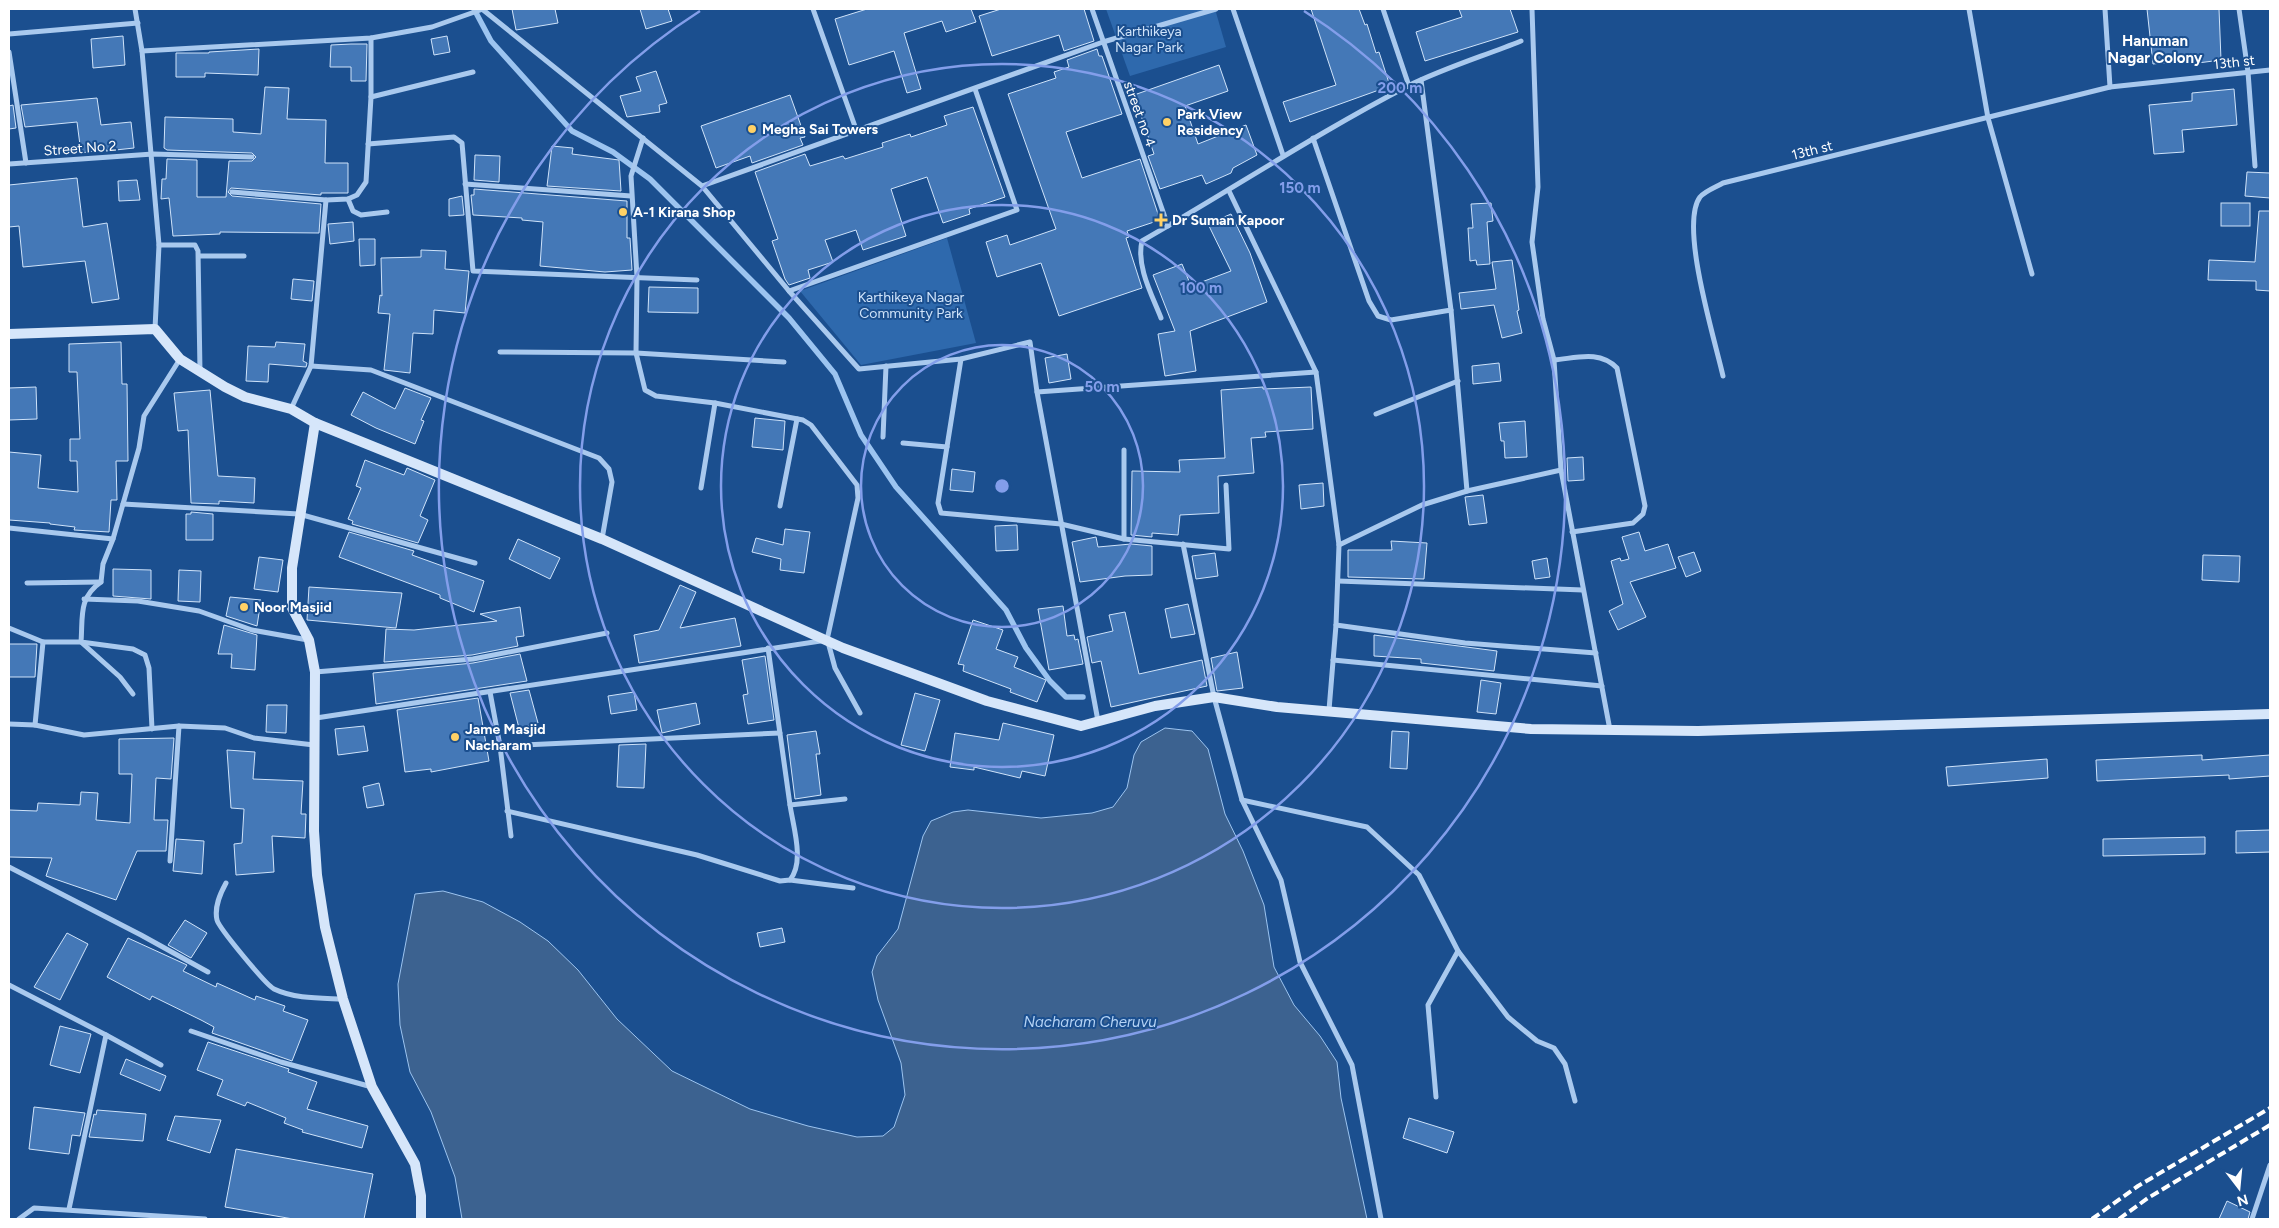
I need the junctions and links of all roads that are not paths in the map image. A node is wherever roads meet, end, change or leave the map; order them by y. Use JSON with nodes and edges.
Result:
{"nodes":[{"id":1,"x":135,"y":9,"type":"edge"},
{"id":2,"x":482,"y":9,"type":"edge"},
{"id":3,"x":814,"y":9,"type":"edge"},
{"id":4,"x":1092,"y":9,"type":"edge"},
{"id":5,"x":1216,"y":9,"type":"edge"},
{"id":6,"x":1233,"y":9,"type":"edge"},
{"id":7,"x":1383,"y":9,"type":"edge"},
{"id":8,"x":1532,"y":9,"type":"edge"},
{"id":9,"x":1969,"y":9,"type":"edge"},
{"id":10,"x":2105,"y":9,"type":"edge"},
{"id":11,"x":2239,"y":9,"type":"edge"},
{"id":12,"x":138,"y":24,"type":"junction"},
{"id":13,"x":9,"y":34,"type":"edge"},
{"id":14,"x":371,"y":38,"type":"junction"},
{"id":15,"x":1521,"y":41,"type":"dead end"},
{"id":16,"x":1103,"y":42,"type":"junction"},
{"id":17,"x":142,"y":50,"type":"junction"},
{"id":18,"x":9,"y":52,"type":"edge"},
{"id":19,"x":2270,"y":70,"type":"edge"},
{"id":20,"x":474,"y":72,"type":"dead end"},
{"id":21,"x":2248,"y":72,"type":"junction"},
{"id":22,"x":1421,"y":80,"type":"junction"},
{"id":23,"x":1408,"y":86,"type":"junction"},
{"id":24,"x":2110,"y":87,"type":"junction"},
{"id":25,"x":975,"y":89,"type":"junction"},
{"id":26,"x":371,"y":97,"type":"junction"},
{"id":27,"x":1988,"y":118,"type":"junction"},
{"id":28,"x":857,"y":132,"type":"junction"},
{"id":29,"x":643,"y":138,"type":"junction"},
{"id":30,"x":1313,"y":138,"type":"junction"},
{"id":31,"x":368,"y":144,"type":"junction"},
{"id":32,"x":152,"y":154,"type":"junction"},
{"id":33,"x":1283,"y":155,"type":"junction"},
{"id":34,"x":252,"y":157,"type":"dead end"},
{"id":35,"x":26,"y":163,"type":"junction"},
{"id":36,"x":9,"y":164,"type":"edge"},
{"id":37,"x":2255,"y":166,"type":"dead end"},
{"id":38,"x":465,"y":184,"type":"junction"},
{"id":39,"x":702,"y":186,"type":"junction"},
{"id":40,"x":1229,"y":191,"type":"junction"},
{"id":41,"x":232,"y":192,"type":"dead end"},
{"id":42,"x":631,"y":196,"type":"junction"},
{"id":43,"x":326,"y":200,"type":"junction"},
{"id":44,"x":348,"y":200,"type":"junction"},
{"id":45,"x":387,"y":212,"type":"dead end"},
{"id":46,"x":1168,"y":226,"type":"junction"},
{"id":47,"x":159,"y":245,"type":"junction"},
{"id":48,"x":200,"y":256,"type":"junction"},
{"id":49,"x":244,"y":256,"type":"dead end"},
{"id":50,"x":2032,"y":274,"type":"dead end"},
{"id":51,"x":637,"y":277,"type":"junction"},
{"id":52,"x":697,"y":280,"type":"dead end"},
{"id":53,"x":789,"y":291,"type":"junction"},
{"id":54,"x":1451,"y":310,"type":"junction"},
{"id":55,"x":1161,"y":318,"type":"dead end"},
{"id":56,"x":155,"y":328,"type":"junction"},
{"id":57,"x":9,"y":334,"type":"edge"},
{"id":58,"x":500,"y":352,"type":"dead end"},
{"id":59,"x":636,"y":353,"type":"junction"},
{"id":60,"x":180,"y":358,"type":"junction"},
{"id":61,"x":961,"y":360,"type":"junction"},
{"id":62,"x":1554,"y":360,"type":"junction"},
{"id":63,"x":784,"y":362,"type":"dead end"},
{"id":64,"x":311,"y":366,"type":"junction"},
{"id":65,"x":886,"y":366,"type":"junction"},
{"id":66,"x":200,"y":371,"type":"junction"},
{"id":67,"x":1316,"y":372,"type":"junction"},
{"id":68,"x":1723,"y":376,"type":"dead end"},
{"id":69,"x":1458,"y":381,"type":"junction"},
{"id":70,"x":1037,"y":392,"type":"junction"},
{"id":71,"x":715,"y":403,"type":"junction"},
{"id":72,"x":291,"y":410,"type":"junction"},
{"id":73,"x":1376,"y":414,"type":"dead end"},
{"id":74,"x":797,"y":419,"type":"junction"},
{"id":75,"x":315,"y":423,"type":"junction"},
{"id":76,"x":883,"y":437,"type":"dead end"},
{"id":77,"x":903,"y":443,"type":"dead end"},
{"id":78,"x":947,"y":447,"type":"junction"},
{"id":79,"x":1124,"y":450,"type":"dead end"},
{"id":80,"x":1561,"y":470,"type":"junction"},
{"id":81,"x":1226,"y":485,"type":"dead end"},
{"id":82,"x":701,"y":488,"type":"dead end"},
{"id":83,"x":1467,"y":491,"type":"junction"},
{"id":84,"x":123,"y":504,"type":"junction"},
{"id":85,"x":780,"y":506,"type":"dead end"},
{"id":86,"x":299,"y":514,"type":"junction"},
{"id":87,"x":1061,"y":524,"type":"junction"},
{"id":88,"x":9,"y":528,"type":"edge"},
{"id":89,"x":1572,"y":532,"type":"junction"},
{"id":90,"x":1124,"y":538,"type":"junction"},
{"id":91,"x":113,"y":539,"type":"junction"},
{"id":92,"x":602,"y":539,"type":"junction"},
{"id":93,"x":1183,"y":544,"type":"junction"},
{"id":94,"x":1339,"y":545,"type":"junction"},
{"id":95,"x":475,"y":563,"type":"dead end"},
{"id":96,"x":1338,"y":581,"type":"junction"},
{"id":97,"x":101,"y":582,"type":"junction"},
{"id":98,"x":27,"y":583,"type":"dead end"},
{"id":99,"x":1583,"y":590,"type":"junction"},
{"id":100,"x":84,"y":599,"type":"junction"},
{"id":101,"x":1336,"y":625,"type":"junction"},
{"id":102,"x":9,"y":628,"type":"edge"},
{"id":103,"x":607,"y":633,"type":"dead end"},
{"id":104,"x":309,"y":640,"type":"junction"},
{"id":105,"x":827,"y":640,"type":"junction"},
{"id":106,"x":43,"y":642,"type":"junction"},
{"id":107,"x":81,"y":642,"type":"junction"},
{"id":108,"x":768,"y":648,"type":"junction"},
{"id":109,"x":1596,"y":653,"type":"junction"},
{"id":110,"x":1333,"y":660,"type":"junction"},
{"id":111,"x":316,"y":672,"type":"junction"},
{"id":112,"x":1602,"y":686,"type":"junction"},
{"id":113,"x":490,"y":692,"type":"junction"},
{"id":114,"x":133,"y":694,"type":"dead end"},
{"id":115,"x":1214,"y":697,"type":"junction"},
{"id":116,"x":1329,"y":710,"type":"junction"},
{"id":117,"x":860,"y":713,"type":"dead end"},
{"id":118,"x":2270,"y":714,"type":"edge"},
{"id":119,"x":316,"y":718,"type":"junction"},
{"id":120,"x":1098,"y":721,"type":"junction"},
{"id":121,"x":9,"y":724,"type":"edge"},
{"id":122,"x":35,"y":725,"type":"junction"},
{"id":123,"x":179,"y":726,"type":"junction"},
{"id":124,"x":152,"y":729,"type":"junction"},
{"id":125,"x":1610,"y":730,"type":"junction"},
{"id":126,"x":780,"y":733,"type":"junction"},
{"id":127,"x":314,"y":745,"type":"junction"},
{"id":128,"x":500,"y":746,"type":"junction"},
{"id":129,"x":845,"y":799,"type":"dead end"},
{"id":130,"x":1242,"y":800,"type":"junction"},
{"id":131,"x":790,"y":805,"type":"junction"},
{"id":132,"x":507,"y":811,"type":"junction"},
{"id":133,"x":511,"y":836,"type":"dead end"},
{"id":134,"x":170,"y":861,"type":"dead end"},
{"id":135,"x":9,"y":867,"type":"edge"},
{"id":136,"x":790,"y":880,"type":"junction"},
{"id":137,"x":226,"y":883,"type":"dead end"},
{"id":138,"x":853,"y":888,"type":"dead end"},
{"id":139,"x":1458,"y":950,"type":"junction"},
{"id":140,"x":208,"y":972,"type":"dead end"},
{"id":141,"x":9,"y":985,"type":"edge"},
{"id":142,"x":343,"y":999,"type":"junction"},
{"id":143,"x":191,"y":1030,"type":"dead end"},
{"id":144,"x":106,"y":1035,"type":"junction"},
{"id":145,"x":161,"y":1065,"type":"dead end"},
{"id":146,"x":372,"y":1087,"type":"junction"},
{"id":147,"x":1436,"y":1097,"type":"dead end"},
{"id":148,"x":1575,"y":1101,"type":"dead end"},
{"id":149,"x":2270,"y":1165,"type":"edge"},
{"id":150,"x":69,"y":1209,"type":"junction"},
{"id":151,"x":110,"y":1216,"type":"edge"},
{"id":152,"x":19,"y":1219,"type":"edge"},
{"id":153,"x":205,"y":1219,"type":"edge"},
{"id":154,"x":421,"y":1219,"type":"edge"},
{"id":155,"x":1381,"y":1219,"type":"edge"},
{"id":156,"x":2252,"y":1219,"type":"edge"}],
"edges":[{"from":1,"to":12,"type":"street"},
{"from":2,"to":14,"type":"street"},
{"from":2,"to":29,"type":"street"},
{"from":3,"to":28,"type":"street"},
{"from":4,"to":16,"type":"street","name":"street no 4"},
{"from":5,"to":16,"type":"street"},
{"from":6,"to":33,"type":"street"},
{"from":7,"to":23,"type":"street"},
{"from":8,"to":62,"type":"street"},
{"from":9,"to":27,"type":"street"},
{"from":10,"to":24,"type":"street"},
{"from":11,"to":21,"type":"street"},
{"from":12,"to":13,"type":"street"},
{"from":12,"to":17,"type":"street"},
{"from":14,"to":17,"type":"street"},
{"from":14,"to":26,"type":"street"},
{"from":15,"to":22,"type":"street"},
{"from":16,"to":25,"type":"street"},
{"from":16,"to":46,"type":"street","name":"street no 4"},
{"from":17,"to":32,"type":"street"},
{"from":18,"to":35,"type":"street"},
{"from":19,"to":21,"type":"street","name":"13th st"},
{"from":20,"to":26,"type":"street"},
{"from":21,"to":24,"type":"street","name":"13th st"},
{"from":21,"to":37,"type":"street"},
{"from":22,"to":23,"type":"street"},
{"from":22,"to":54,"type":"street"},
{"from":23,"to":30,"type":"street"},
{"from":24,"to":27,"type":"street","name":"13th st"},
{"from":25,"to":28,"type":"street"},
{"from":25,"to":53,"type":"street"},
{"from":26,"to":31,"type":"street"},
{"from":27,"to":50,"type":"street"},
{"from":27,"to":68,"type":"street","name":"13th st"},
{"from":28,"to":39,"type":"street"},
{"from":29,"to":39,"type":"street"},
{"from":29,"to":42,"type":"street"},
{"from":30,"to":33,"type":"street"},
{"from":30,"to":54,"type":"street"},
{"from":31,"to":38,"type":"street"},
{"from":31,"to":44,"type":"street"},
{"from":32,"to":34,"type":"street","name":"Street No 2"},
{"from":32,"to":35,"type":"street","name":"Street No 2"},
{"from":32,"to":47,"type":"street"},
{"from":33,"to":40,"type":"street"},
{"from":35,"to":36,"type":"street","name":"Street No 2"},
{"from":38,"to":42,"type":"street"},
{"from":38,"to":51,"type":"street"},
{"from":39,"to":53,"type":"street"},
{"from":40,"to":46,"type":"street"},
{"from":40,"to":67,"type":"street"},
{"from":41,"to":43,"type":"street"},
{"from":42,"to":51,"type":"street"},
{"from":43,"to":44,"type":"street"},
{"from":43,"to":64,"type":"street"},
{"from":44,"to":45,"type":"street"},
{"from":46,"to":55,"type":"street"},
{"from":47,"to":48,"type":"street"},
{"from":47,"to":56,"type":"street"},
{"from":48,"to":49,"type":"street"},
{"from":48,"to":66,"type":"street"},
{"from":51,"to":52,"type":"street"},
{"from":51,"to":59,"type":"street"},
{"from":53,"to":65,"type":"street"},
{"from":54,"to":69,"type":"street"},
{"from":56,"to":57,"type":"street"},
{"from":56,"to":60,"type":"street"},
{"from":58,"to":59,"type":"street"},
{"from":59,"to":63,"type":"street"},
{"from":59,"to":71,"type":"street"},
{"from":60,"to":66,"type":"street"},
{"from":60,"to":84,"type":"street"},
{"from":61,"to":65,"type":"street"},
{"from":61,"to":70,"type":"street"},
{"from":61,"to":78,"type":"street"},
{"from":62,"to":80,"type":"street"},
{"from":62,"to":89,"type":"street"},
{"from":64,"to":72,"type":"street"},
{"from":64,"to":92,"type":"street"},
{"from":65,"to":76,"type":"street"},
{"from":66,"to":72,"type":"street"},
{"from":67,"to":70,"type":"street"},
{"from":67,"to":94,"type":"street"},
{"from":69,"to":73,"type":"street"},
{"from":69,"to":83,"type":"street"},
{"from":70,"to":87,"type":"street"},
{"from":71,"to":74,"type":"street"},
{"from":71,"to":82,"type":"street"},
{"from":72,"to":75,"type":"street"},
{"from":74,"to":85,"type":"street"},
{"from":74,"to":105,"type":"street"},
{"from":75,"to":86,"type":"street"},
{"from":75,"to":92,"type":"street"},
{"from":77,"to":78,"type":"street"},
{"from":78,"to":87,"type":"street"},
{"from":79,"to":90,"type":"street"},
{"from":80,"to":83,"type":"street"},
{"from":80,"to":89,"type":"street"},
{"from":81,"to":93,"type":"street"},
{"from":83,"to":94,"type":"street"},
{"from":84,"to":86,"type":"street"},
{"from":84,"to":91,"type":"street"},
{"from":86,"to":95,"type":"street"},
{"from":86,"to":104,"type":"street"},
{"from":87,"to":90,"type":"street"},
{"from":87,"to":120,"type":"street"},
{"from":88,"to":91,"type":"street"},
{"from":89,"to":99,"type":"street"},
{"from":90,"to":93,"type":"street"},
{"from":91,"to":97,"type":"street"},
{"from":92,"to":105,"type":"street"},
{"from":93,"to":115,"type":"street"},
{"from":94,"to":96,"type":"street"},
{"from":96,"to":99,"type":"street"},
{"from":96,"to":101,"type":"street"},
{"from":97,"to":98,"type":"street"},
{"from":97,"to":100,"type":"street"},
{"from":99,"to":109,"type":"street"},
{"from":100,"to":104,"type":"street"},
{"from":100,"to":107,"type":"street"},
{"from":101,"to":109,"type":"street"},
{"from":101,"to":110,"type":"street"},
{"from":102,"to":106,"type":"street"},
{"from":103,"to":111,"type":"street"},
{"from":104,"to":111,"type":"street"},
{"from":105,"to":108,"type":"street"},
{"from":105,"to":117,"type":"street"},
{"from":105,"to":120,"type":"street"},
{"from":106,"to":107,"type":"street"},
{"from":106,"to":122,"type":"street"},
{"from":107,"to":114,"type":"street"},
{"from":107,"to":124,"type":"street"},
{"from":108,"to":113,"type":"street"},
{"from":108,"to":126,"type":"street"},
{"from":109,"to":112,"type":"street"},
{"from":110,"to":112,"type":"street"},
{"from":110,"to":116,"type":"street"},
{"from":111,"to":119,"type":"street"},
{"from":112,"to":125,"type":"street"},
{"from":113,"to":119,"type":"street"},
{"from":113,"to":128,"type":"street"},
{"from":115,"to":116,"type":"street"},
{"from":115,"to":120,"type":"street"},
{"from":115,"to":130,"type":"street"},
{"from":116,"to":125,"type":"street"},
{"from":118,"to":125,"type":"street"},
{"from":119,"to":127,"type":"street"},
{"from":121,"to":122,"type":"street"},
{"from":122,"to":124,"type":"street"},
{"from":123,"to":124,"type":"street"},
{"from":123,"to":127,"type":"street"},
{"from":123,"to":134,"type":"street"},
{"from":126,"to":128,"type":"street"},
{"from":126,"to":131,"type":"street"},
{"from":127,"to":142,"type":"street"},
{"from":128,"to":132,"type":"street"},
{"from":129,"to":131,"type":"street"},
{"from":130,"to":139,"type":"street"},
{"from":130,"to":155,"type":"street"},
{"from":131,"to":136,"type":"street"},
{"from":132,"to":133,"type":"street"},
{"from":132,"to":136,"type":"street"},
{"from":135,"to":140,"type":"street"},
{"from":136,"to":138,"type":"street"},
{"from":137,"to":142,"type":"street"},
{"from":139,"to":147,"type":"street"},
{"from":139,"to":148,"type":"street"},
{"from":141,"to":144,"type":"street"},
{"from":142,"to":146,"type":"street"},
{"from":143,"to":146,"type":"street"},
{"from":144,"to":145,"type":"street"},
{"from":144,"to":150,"type":"street"},
{"from":146,"to":154,"type":"street"},
{"from":149,"to":156,"type":"street"},
{"from":150,"to":151,"type":"street"},
{"from":150,"to":152,"type":"street"},
{"from":151,"to":153,"type":"street"}]}
